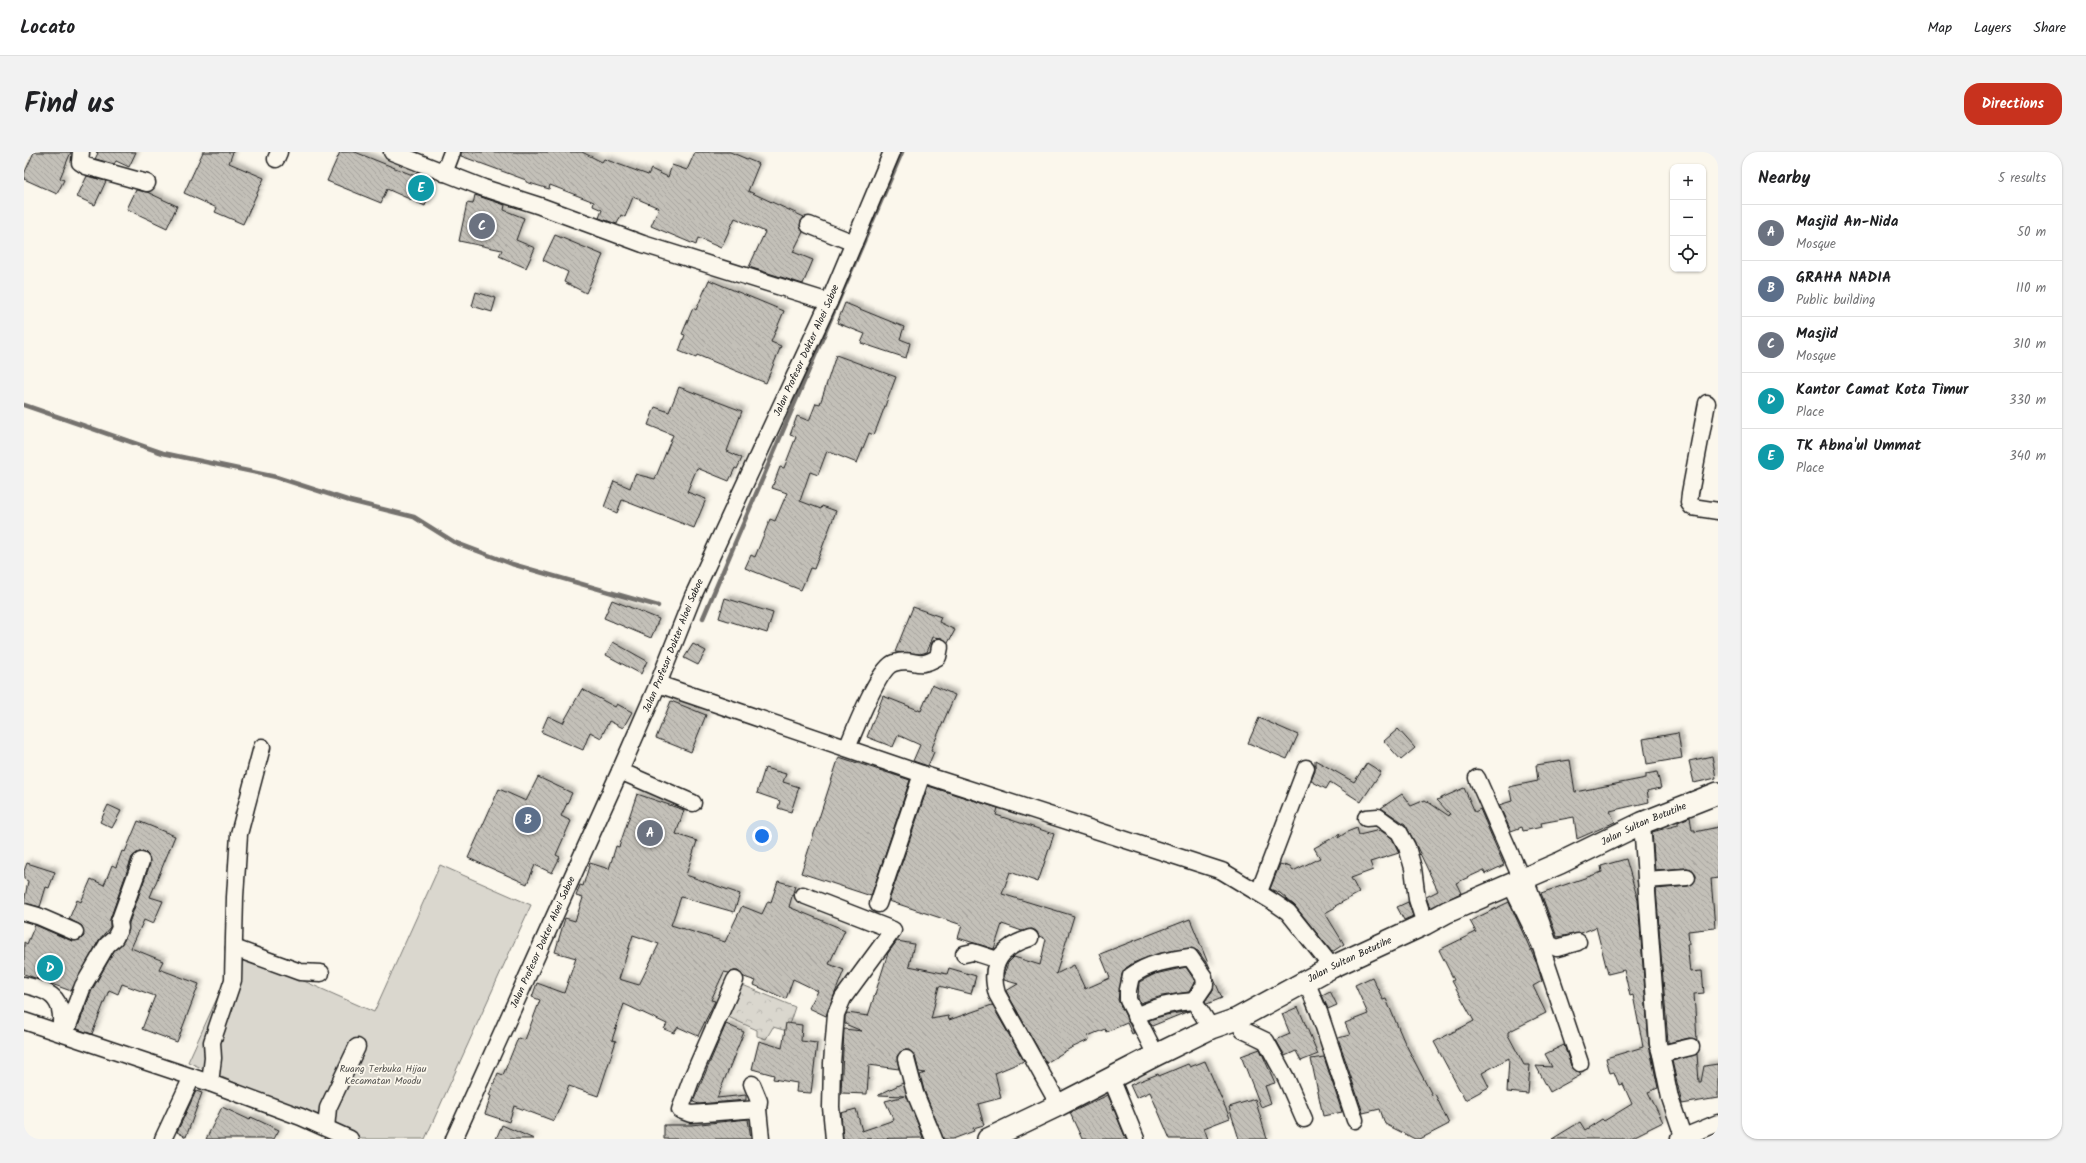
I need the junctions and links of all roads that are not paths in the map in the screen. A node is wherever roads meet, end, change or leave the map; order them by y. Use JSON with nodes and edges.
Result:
{"nodes":[{"id":1,"x":81,"y":152,"type":"edge"},
{"id":2,"x":392,"y":152,"type":"edge"},
{"id":3,"x":452,"y":152,"type":"edge"},
{"id":4,"x":892,"y":152,"type":"edge"},
{"id":5,"x":444,"y":173,"type":"junction"},
{"id":6,"x":147,"y":183,"type":"dead end"},
{"id":7,"x":809,"y":224,"type":"dead end"},
{"id":8,"x":854,"y":243,"type":"junction"},
{"id":9,"x":829,"y":302,"type":"junction"},
{"id":10,"x":1707,"y":403,"type":"dead end"},
{"id":11,"x":1718,"y":511,"type":"edge"},
{"id":12,"x":940,"y":647,"type":"dead end"},
{"id":13,"x":658,"y":684,"type":"junction"},
{"id":14,"x":262,"y":747,"type":"dead end"},
{"id":15,"x":847,"y":748,"type":"junction"},
{"id":16,"x":1306,"y":768,"type":"dead end"},
{"id":17,"x":620,"y":772,"type":"junction"},
{"id":18,"x":922,"y":774,"type":"junction"},
{"id":19,"x":1478,"y":778,"type":"dead end"},
{"id":20,"x":1718,"y":793,"type":"edge"},
{"id":21,"x":693,"y":803,"type":"dead end"},
{"id":22,"x":1366,"y":818,"type":"dead end"},
{"id":23,"x":1642,"y":823,"type":"junction"},
{"id":24,"x":142,"y":861,"type":"dead end"},
{"id":25,"x":1687,"y":877,"type":"dead end"},
{"id":26,"x":1646,"y":880,"type":"junction"},
{"id":27,"x":1517,"y":882,"type":"junction"},
{"id":28,"x":1259,"y":892,"type":"junction"},
{"id":29,"x":803,"y":895,"type":"dead end"},
{"id":30,"x":878,"y":904,"type":"dead end"},
{"id":31,"x":24,"y":912,"type":"edge"},
{"id":32,"x":1425,"y":924,"type":"junction"},
{"id":33,"x":75,"y":932,"type":"dead end"},
{"id":34,"x":1030,"y":938,"type":"dead end"},
{"id":35,"x":1578,"y":942,"type":"dead end"},
{"id":36,"x":234,"y":948,"type":"junction"},
{"id":37,"x":964,"y":954,"type":"dead end"},
{"id":38,"x":998,"y":960,"type":"junction"},
{"id":39,"x":1332,"y":967,"type":"junction"},
{"id":40,"x":321,"y":974,"type":"dead end"},
{"id":41,"x":735,"y":980,"type":"dead end"},
{"id":42,"x":1306,"y":981,"type":"junction"},
{"id":43,"x":24,"y":985,"type":"edge"},
{"id":44,"x":1194,"y":1001,"type":"junction"},
{"id":45,"x":1135,"y":1016,"type":"junction"},
{"id":46,"x":1237,"y":1018,"type":"junction"},
{"id":47,"x":24,"y":1021,"type":"edge"},
{"id":48,"x":1211,"y":1028,"type":"junction"},
{"id":49,"x":63,"y":1033,"type":"junction"},
{"id":50,"x":357,"y":1047,"type":"dead end"},
{"id":51,"x":1691,"y":1047,"type":"dead end"},
{"id":52,"x":1661,"y":1054,"type":"junction"},
{"id":53,"x":1156,"y":1055,"type":"junction"},
{"id":54,"x":906,"y":1059,"type":"dead end"},
{"id":55,"x":1580,"y":1063,"type":"dead end"},
{"id":56,"x":192,"y":1077,"type":"junction"},
{"id":57,"x":1111,"y":1078,"type":"junction"},
{"id":58,"x":210,"y":1083,"type":"junction"},
{"id":59,"x":752,"y":1084,"type":"dead end"},
{"id":60,"x":1059,"y":1105,"type":"junction"},
{"id":61,"x":758,"y":1109,"type":"junction"},
{"id":62,"x":1304,"y":1119,"type":"dead end"},
{"id":63,"x":1355,"y":1120,"type":"dead end"},
{"id":64,"x":1718,"y":1123,"type":"edge"},
{"id":65,"x":326,"y":1128,"type":"junction"},
{"id":66,"x":1682,"y":1138,"type":"edge"},
{"id":67,"x":163,"y":1139,"type":"edge"},
{"id":68,"x":350,"y":1139,"type":"edge"},
{"id":69,"x":454,"y":1139,"type":"edge"},
{"id":70,"x":761,"y":1139,"type":"edge"},
{"id":71,"x":834,"y":1139,"type":"edge"},
{"id":72,"x":934,"y":1139,"type":"edge"},
{"id":73,"x":988,"y":1139,"type":"edge"},
{"id":74,"x":1136,"y":1139,"type":"edge"}],
"edges":[{"from":1,"to":6,"type":"street"},
{"from":2,"to":5,"type":"street"},
{"from":3,"to":5,"type":"street"},
{"from":4,"to":8,"type":"street","name":"Jalan Profesor Dokter Aloei Saboe"},
{"from":5,"to":9,"type":"street"},
{"from":7,"to":8,"type":"street"},
{"from":8,"to":9,"type":"street","name":"Jalan Profesor Dokter Aloei Saboe"},
{"from":9,"to":13,"type":"street","name":"Jalan Profesor Dokter Aloei Saboe"},
{"from":10,"to":11,"type":"street"},
{"from":12,"to":15,"type":"street"},
{"from":13,"to":15,"type":"street"},
{"from":13,"to":17,"type":"street","name":"Jalan Profesor Dokter Aloei Saboe"},
{"from":14,"to":36,"type":"street"},
{"from":15,"to":18,"type":"street"},
{"from":16,"to":28,"type":"street"},
{"from":17,"to":21,"type":"street"},
{"from":17,"to":69,"type":"street","name":"Jalan Profesor Dokter Aloei Saboe"},
{"from":18,"to":28,"type":"street"},
{"from":18,"to":30,"type":"street"},
{"from":19,"to":27,"type":"street"},
{"from":20,"to":23,"type":"main road","name":"Jalan Sultan Botutihe"},
{"from":22,"to":32,"type":"street"},
{"from":23,"to":26,"type":"street"},
{"from":23,"to":27,"type":"main road","name":"Jalan Sultan Botutihe"},
{"from":24,"to":49,"type":"street"},
{"from":25,"to":26,"type":"street"},
{"from":26,"to":52,"type":"street"},
{"from":27,"to":32,"type":"main road","name":"Jalan Sultan Botutihe"},
{"from":27,"to":35,"type":"street"},
{"from":27,"to":55,"type":"street"},
{"from":28,"to":39,"type":"street"},
{"from":29,"to":71,"type":"street"},
{"from":31,"to":33,"type":"street"},
{"from":32,"to":39,"type":"main road","name":"Jalan Sultan Botutihe"},
{"from":34,"to":38,"type":"street"},
{"from":36,"to":40,"type":"street"},
{"from":36,"to":58,"type":"street"},
{"from":37,"to":38,"type":"street"},
{"from":38,"to":60,"type":"street"},
{"from":39,"to":42,"type":"main road","name":"Jalan Sultan Botutihe"},
{"from":41,"to":61,"type":"street"},
{"from":42,"to":46,"type":"main road","name":"Jalan Sultan Botutihe"},
{"from":42,"to":63,"type":"street"},
{"from":43,"to":49,"type":"street"},
{"from":44,"to":45,"type":"street"},
{"from":44,"to":45,"type":"street"},
{"from":44,"to":48,"type":"street"},
{"from":45,"to":53,"type":"street"},
{"from":46,"to":48,"type":"main road","name":"Jalan Sultan Botutihe"},
{"from":46,"to":62,"type":"street"},
{"from":47,"to":49,"type":"street"},
{"from":48,"to":53,"type":"main road","name":"Jalan Sultan Botutihe"},
{"from":49,"to":56,"type":"street"},
{"from":50,"to":65,"type":"street"},
{"from":51,"to":52,"type":"street"},
{"from":52,"to":66,"type":"street"},
{"from":53,"to":57,"type":"main road","name":"Jalan Sultan Botutihe"},
{"from":54,"to":72,"type":"street"},
{"from":56,"to":58,"type":"street"},
{"from":56,"to":67,"type":"street"},
{"from":57,"to":60,"type":"main road","name":"Jalan Sultan Botutihe"},
{"from":57,"to":74,"type":"street"},
{"from":58,"to":65,"type":"street"},
{"from":59,"to":61,"type":"street"},
{"from":60,"to":73,"type":"main road","name":"Jalan Sultan Botutihe"},
{"from":61,"to":70,"type":"street"},
{"from":64,"to":66,"type":"street"},
{"from":65,"to":68,"type":"street"}]}
